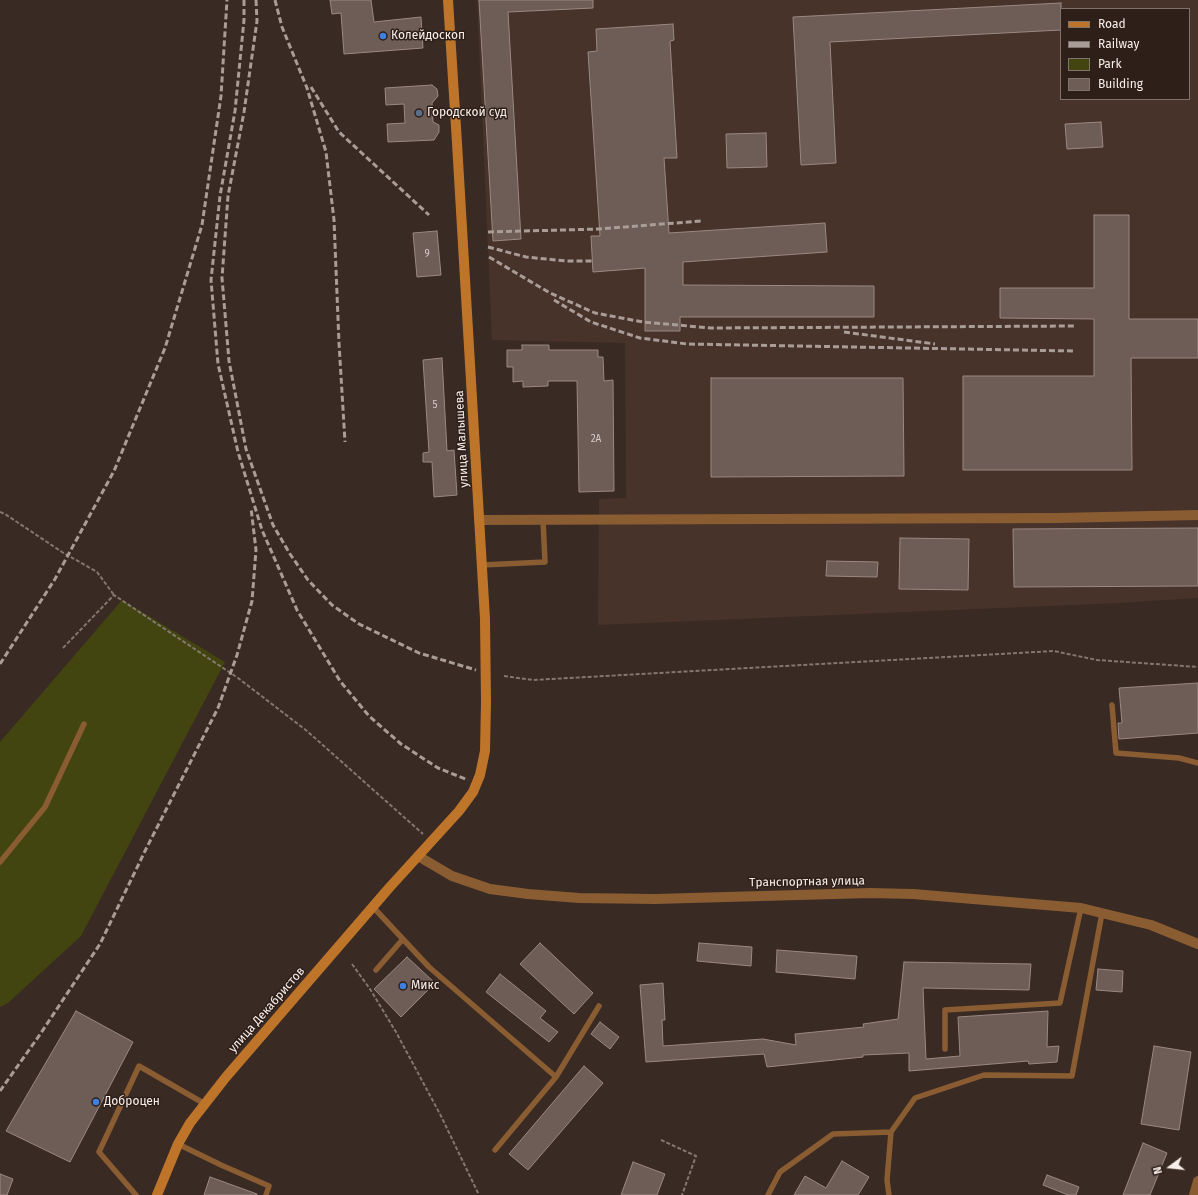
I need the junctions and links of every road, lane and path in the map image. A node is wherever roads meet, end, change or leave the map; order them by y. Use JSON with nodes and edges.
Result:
{"nodes":[{"id":1,"x":448,"y":0,"type":"edge"},
{"id":2,"x":0,"y":512,"type":"edge"},
{"id":3,"x":1198,"y":515,"type":"edge"},
{"id":4,"x":479,"y":520,"type":"junction"},
{"id":5,"x":543,"y":520,"type":"junction"},
{"id":6,"x":482,"y":565,"type":"junction"},
{"id":7,"x":114,"y":595,"type":"junction"},
{"id":8,"x":64,"y":648,"type":"dead end"},
{"id":9,"x":1198,"y":667,"type":"edge"},
{"id":10,"x":504,"y":676,"type":"dead end"},
{"id":11,"x":1112,"y":705,"type":"dead end"},
{"id":12,"x":84,"y":724,"type":"dead end"},
{"id":13,"x":1198,"y":763,"type":"edge"},
{"id":14,"x":431,"y":842,"type":"junction"},
{"id":15,"x":418,"y":856,"type":"junction"},
{"id":16,"x":0,"y":862,"type":"edge"},
{"id":17,"x":373,"y":907,"type":"junction"},
{"id":18,"x":1081,"y":908,"type":"junction"},
{"id":19,"x":1102,"y":913,"type":"junction"},
{"id":20,"x":403,"y":939,"type":"junction"},
{"id":21,"x":1198,"y":944,"type":"edge"},
{"id":22,"x":352,"y":964,"type":"dead end"},
{"id":23,"x":376,"y":970,"type":"dead end"},
{"id":24,"x":599,"y":1006,"type":"dead end"},
{"id":25,"x":945,"y":1049,"type":"dead end"},
{"id":26,"x":556,"y":1077,"type":"junction"},
{"id":27,"x":205,"y":1104,"type":"junction"},
{"id":28,"x":891,"y":1132,"type":"junction"},
{"id":29,"x":661,"y":1140,"type":"dead end"},
{"id":30,"x":178,"y":1144,"type":"junction"},
{"id":31,"x":495,"y":1150,"type":"dead end"},
{"id":32,"x":1198,"y":1181,"type":"edge"},
{"id":33,"x":136,"y":1195,"type":"edge"},
{"id":34,"x":157,"y":1195,"type":"edge"},
{"id":35,"x":266,"y":1195,"type":"edge"},
{"id":36,"x":478,"y":1195,"type":"edge"},
{"id":37,"x":682,"y":1195,"type":"edge"},
{"id":38,"x":768,"y":1195,"type":"edge"},
{"id":39,"x":889,"y":1195,"type":"edge"},
{"id":40,"x":1194,"y":1195,"type":"edge"}],
"edges":[{"from":1,"to":4,"type":"main road","name":"улица Малышева"},
{"from":2,"to":7,"type":"path"},
{"from":3,"to":5,"type":"street"},
{"from":4,"to":5,"type":"street"},
{"from":4,"to":6,"type":"main road","name":"улица Малышева"},
{"from":5,"to":6,"type":"lane"},
{"from":6,"to":14,"type":"main road","name":"улица Малышева"},
{"from":7,"to":8,"type":"path"},
{"from":7,"to":14,"type":"path"},
{"from":9,"to":10,"type":"path"},
{"from":11,"to":13,"type":"lane"},
{"from":12,"to":16,"type":"lane"},
{"from":14,"to":15,"type":"main road","name":"улица Малышева"},
{"from":15,"to":17,"type":"main road","name":"улица Декабристов"},
{"from":15,"to":18,"type":"street","name":"Транспортная улица"},
{"from":17,"to":20,"type":"lane"},
{"from":17,"to":27,"type":"main road","name":"улица Декабристов"},
{"from":18,"to":19,"type":"street","name":"Транспортная улица"},
{"from":18,"to":25,"type":"lane"},
{"from":19,"to":21,"type":"street","name":"Транспортная улица"},
{"from":19,"to":28,"type":"lane"},
{"from":20,"to":23,"type":"lane"},
{"from":20,"to":26,"type":"lane"},
{"from":22,"to":36,"type":"path"},
{"from":24,"to":26,"type":"lane"},
{"from":26,"to":31,"type":"lane"},
{"from":27,"to":30,"type":"main road","name":"улица Декабристов"},
{"from":27,"to":33,"type":"lane"},
{"from":28,"to":38,"type":"lane"},
{"from":28,"to":39,"type":"lane"},
{"from":29,"to":37,"type":"path"},
{"from":30,"to":34,"type":"main road","name":"улица Декабристов"},
{"from":30,"to":35,"type":"lane"},
{"from":32,"to":40,"type":"street"}]}
